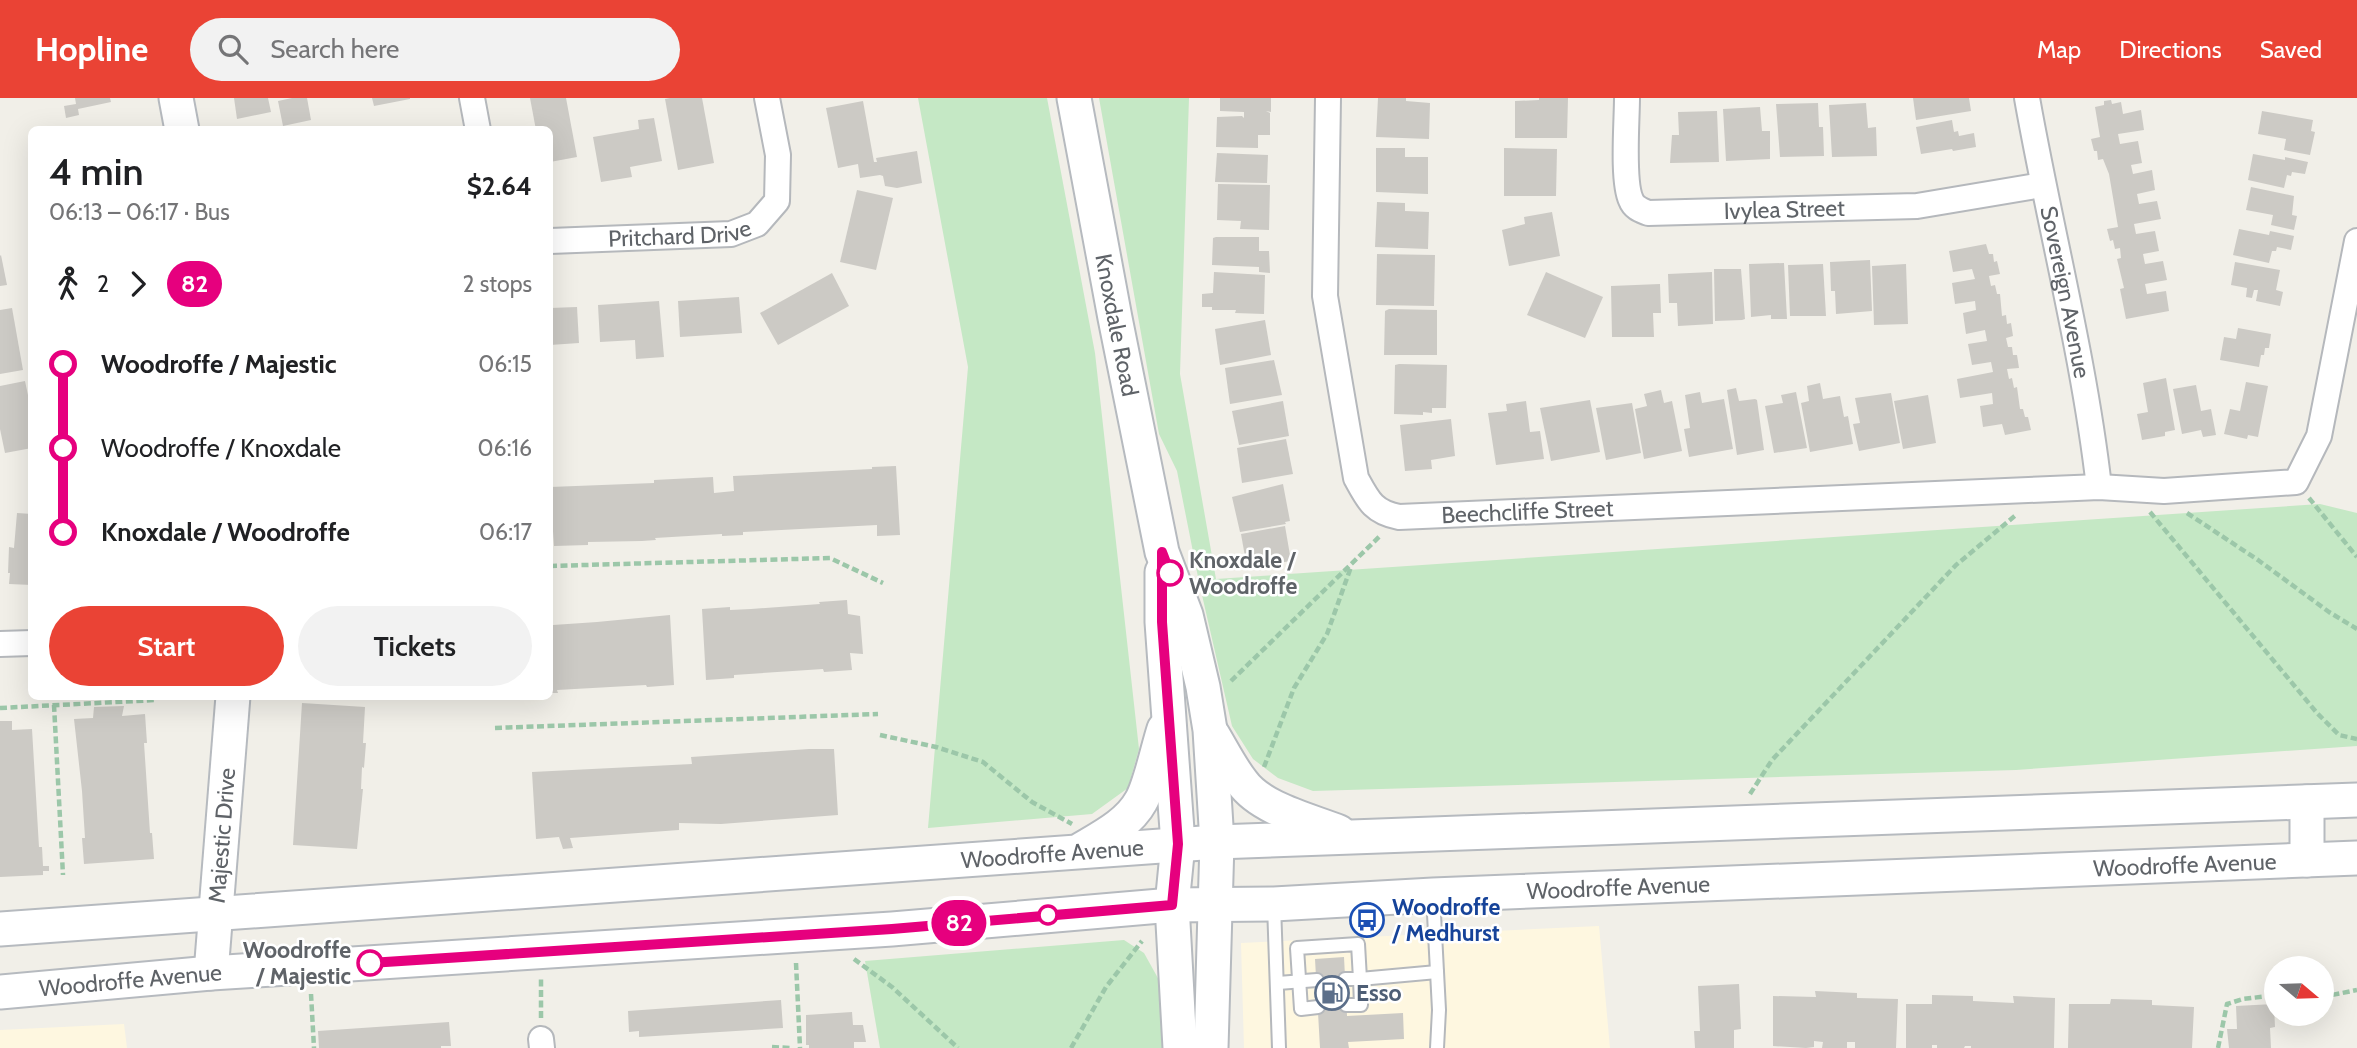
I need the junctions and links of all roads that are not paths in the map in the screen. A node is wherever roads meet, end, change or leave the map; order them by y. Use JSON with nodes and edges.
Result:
{"nodes":[{"id":1,"x":176,"y":98,"type":"edge"},
{"id":2,"x":472,"y":98,"type":"edge"},
{"id":3,"x":767,"y":98,"type":"edge"},
{"id":4,"x":1074,"y":98,"type":"edge"},
{"id":5,"x":1328,"y":98,"type":"edge"},
{"id":6,"x":1627,"y":98,"type":"edge"},
{"id":7,"x":2027,"y":98,"type":"edge"},
{"id":8,"x":181,"y":126,"type":"edge"},
{"id":9,"x":477,"y":126,"type":"edge"},
{"id":10,"x":2042,"y":185,"type":"junction"},
{"id":11,"x":553,"y":241,"type":"edge"},
{"id":12,"x":2357,"y":241,"type":"edge"},
{"id":13,"x":2099,"y":487,"type":"junction"},
{"id":14,"x":1162,"y":552,"type":"junction"},
{"id":15,"x":28,"y":643,"type":"edge"},
{"id":16,"x":0,"y":644,"type":"edge"},
{"id":17,"x":233,"y":700,"type":"edge"},
{"id":18,"x":1170,"y":710,"type":"junction"},
{"id":19,"x":1210,"y":730,"type":"junction"},
{"id":20,"x":2357,"y":800,"type":"edge"},
{"id":21,"x":2307,"y":802,"type":"junction"},
{"id":22,"x":1349,"y":836,"type":"junction"},
{"id":23,"x":1075,"y":838,"type":"junction"},
{"id":24,"x":1217,"y":842,"type":"junction"},
{"id":25,"x":1178,"y":844,"type":"junction"},
{"id":26,"x":2357,"y":858,"type":"edge"},
{"id":27,"x":2307,"y":860,"type":"junction"},
{"id":28,"x":1433,"y":895,"type":"junction"},
{"id":29,"x":1214,"y":904,"type":"junction"},
{"id":30,"x":1275,"y":904,"type":"junction"},
{"id":31,"x":1172,"y":905,"type":"junction"},
{"id":32,"x":215,"y":915,"type":"junction"},
{"id":33,"x":0,"y":929,"type":"edge"},
{"id":34,"x":1437,"y":972,"type":"junction"},
{"id":35,"x":211,"y":973,"type":"junction"},
{"id":36,"x":1345,"y":979,"type":"dead end"},
{"id":37,"x":1360,"y":979,"type":"junction"},
{"id":38,"x":1317,"y":980,"type":"dead end"},
{"id":39,"x":1299,"y":982,"type":"junction"},
{"id":40,"x":1278,"y":983,"type":"junction"},
{"id":41,"x":0,"y":992,"type":"edge"},
{"id":42,"x":1346,"y":1005,"type":"dead end"},
{"id":43,"x":1318,"y":1007,"type":"dead end"},
{"id":44,"x":1180,"y":1048,"type":"edge"},
{"id":45,"x":1211,"y":1048,"type":"edge"},
{"id":46,"x":1279,"y":1048,"type":"edge"},
{"id":47,"x":1437,"y":1048,"type":"edge"}],
"edges":[{"from":1,"to":8,"type":"main road"},
{"from":2,"to":9,"type":"street"},
{"from":3,"to":11,"type":"street","name":"Pritchard Drive"},
{"from":4,"to":14,"type":"main road","name":"Knoxdale Road"},
{"from":5,"to":13,"type":"street","name":"Beechcliffe Street"},
{"from":6,"to":10,"type":"street","name":"Ivylea Street"},
{"from":7,"to":10,"type":"street","name":"Sovereign Avenue"},
{"from":10,"to":13,"type":"street","name":"Sovereign Avenue"},
{"from":12,"to":13,"type":"street","name":"Beechcliffe Street"},
{"from":14,"to":18,"type":"main road","name":"Knoxdale Road"},
{"from":14,"to":19,"type":"main road","name":"Knoxdale Road"},
{"from":15,"to":16,"type":"street"},
{"from":17,"to":32,"type":"main road","name":"Majestic Drive"},
{"from":18,"to":23,"type":"main road"},
{"from":18,"to":25,"type":"main road","name":"Knoxdale Road"},
{"from":19,"to":22,"type":"main road"},
{"from":19,"to":24,"type":"main road","name":"Knoxdale Road"},
{"from":20,"to":21,"type":"main road","name":"Woodroffe Avenue"},
{"from":21,"to":22,"type":"main road","name":"Woodroffe Avenue"},
{"from":21,"to":27,"type":"main road"},
{"from":22,"to":24,"type":"main road","name":"Woodroffe Avenue"},
{"from":23,"to":25,"type":"main road","name":"Woodroffe Avenue"},
{"from":23,"to":32,"type":"main road","name":"Woodroffe Avenue"},
{"from":24,"to":25,"type":"main road","name":"Woodroffe Avenue"},
{"from":24,"to":29,"type":"main road","name":"Knoxdale Road"},
{"from":25,"to":31,"type":"main road","name":"Knoxdale Road"},
{"from":26,"to":27,"type":"main road","name":"Woodroffe Avenue"},
{"from":27,"to":28,"type":"main road","name":"Woodroffe Avenue"},
{"from":28,"to":30,"type":"main road","name":"Woodroffe Avenue"},
{"from":28,"to":34,"type":"lane"},
{"from":29,"to":30,"type":"main road","name":"Woodroffe Avenue"},
{"from":29,"to":31,"type":"main road","name":"Woodroffe Avenue"},
{"from":29,"to":45,"type":"main road","name":"Knoxdale Road"},
{"from":30,"to":40,"type":"lane"},
{"from":31,"to":35,"type":"main road","name":"Woodroffe Avenue"},
{"from":31,"to":44,"type":"main road","name":"Knoxdale Road"},
{"from":32,"to":33,"type":"main road","name":"Woodroffe Avenue"},
{"from":32,"to":35,"type":"main road","name":"Majestic Drive"},
{"from":34,"to":37,"type":"lane"},
{"from":34,"to":47,"type":"lane"},
{"from":35,"to":41,"type":"main road","name":"Woodroffe Avenue"},
{"from":36,"to":37,"type":"lane"},
{"from":37,"to":39,"type":"lane"},
{"from":37,"to":42,"type":"lane"},
{"from":38,"to":39,"type":"lane"},
{"from":39,"to":40,"type":"lane"},
{"from":39,"to":43,"type":"lane"},
{"from":40,"to":46,"type":"lane"}]}
